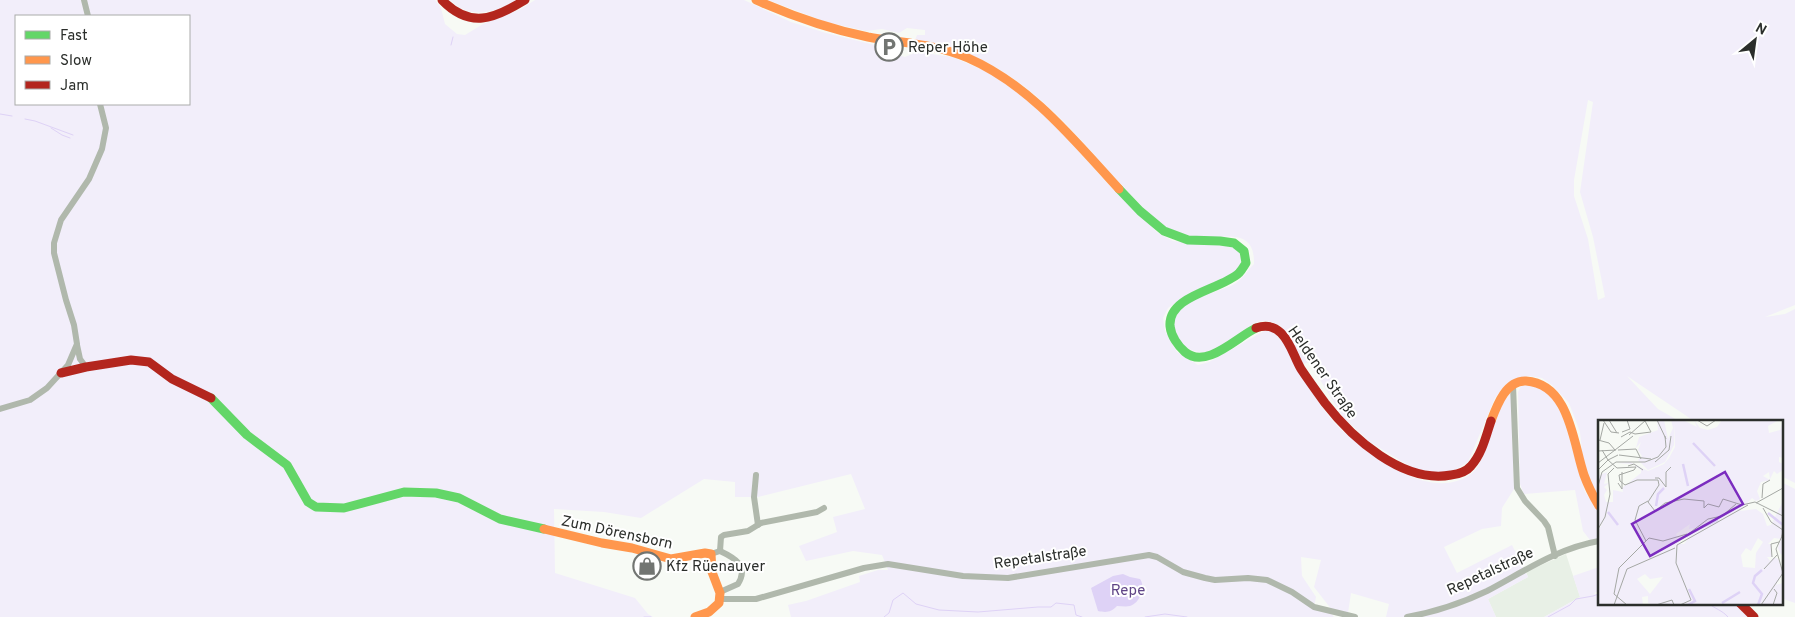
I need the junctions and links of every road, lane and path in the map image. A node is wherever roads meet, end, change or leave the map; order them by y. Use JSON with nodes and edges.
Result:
{"nodes":[{"id":1,"x":84,"y":0,"type":"edge"},
{"id":2,"x":442,"y":0,"type":"edge"},
{"id":3,"x":525,"y":0,"type":"edge"},
{"id":4,"x":756,"y":0,"type":"edge"},
{"id":5,"x":88,"y":15,"type":"edge"},
{"id":6,"x":100,"y":105,"type":"edge"},
{"id":7,"x":77,"y":344,"type":"junction"},
{"id":8,"x":86,"y":366,"type":"junction"},
{"id":9,"x":61,"y":373,"type":"junction"},
{"id":10,"x":1513,"y":385,"type":"junction"},
{"id":11,"x":0,"y":409,"type":"edge"},
{"id":12,"x":756,"y":475,"type":"dead end"},
{"id":13,"x":1598,"y":504,"type":"edge"},
{"id":14,"x":824,"y":508,"type":"dead end"},
{"id":15,"x":758,"y":525,"type":"junction"},
{"id":16,"x":1598,"y":541,"type":"edge"},
{"id":17,"x":720,"y":551,"type":"junction"},
{"id":18,"x":711,"y":554,"type":"junction"},
{"id":19,"x":1555,"y":556,"type":"junction"},
{"id":20,"x":720,"y":596,"type":"junction"},
{"id":21,"x":1741,"y":604,"type":"edge"},
{"id":22,"x":695,"y":617,"type":"edge"},
{"id":23,"x":1355,"y":617,"type":"edge"},
{"id":24,"x":1407,"y":617,"type":"edge"},
{"id":25,"x":1754,"y":617,"type":"edge"}],
"edges":[{"from":1,"to":5,"type":"street"},
{"from":2,"to":3,"type":"main road"},
{"from":4,"to":10,"type":"main road","name":"Heldener Straße"},
{"from":6,"to":7,"type":"street"},
{"from":7,"to":8,"type":"street"},
{"from":7,"to":9,"type":"street"},
{"from":8,"to":9,"type":"main road"},
{"from":8,"to":18,"type":"main road","name":"Zum Dörensborn"},
{"from":9,"to":11,"type":"street"},
{"from":10,"to":13,"type":"main road"},
{"from":10,"to":19,"type":"street","name":"Repetalstraße"},
{"from":12,"to":15,"type":"street"},
{"from":14,"to":15,"type":"street"},
{"from":15,"to":17,"type":"street"},
{"from":16,"to":19,"type":"street","name":"Repetalstraße"},
{"from":17,"to":18,"type":"street"},
{"from":17,"to":20,"type":"street"},
{"from":18,"to":20,"type":"main road"},
{"from":19,"to":24,"type":"street","name":"Repetalstraße"},
{"from":20,"to":22,"type":"main road"},
{"from":20,"to":23,"type":"street","name":"Repetalstraße"},
{"from":21,"to":25,"type":"main road"}]}
